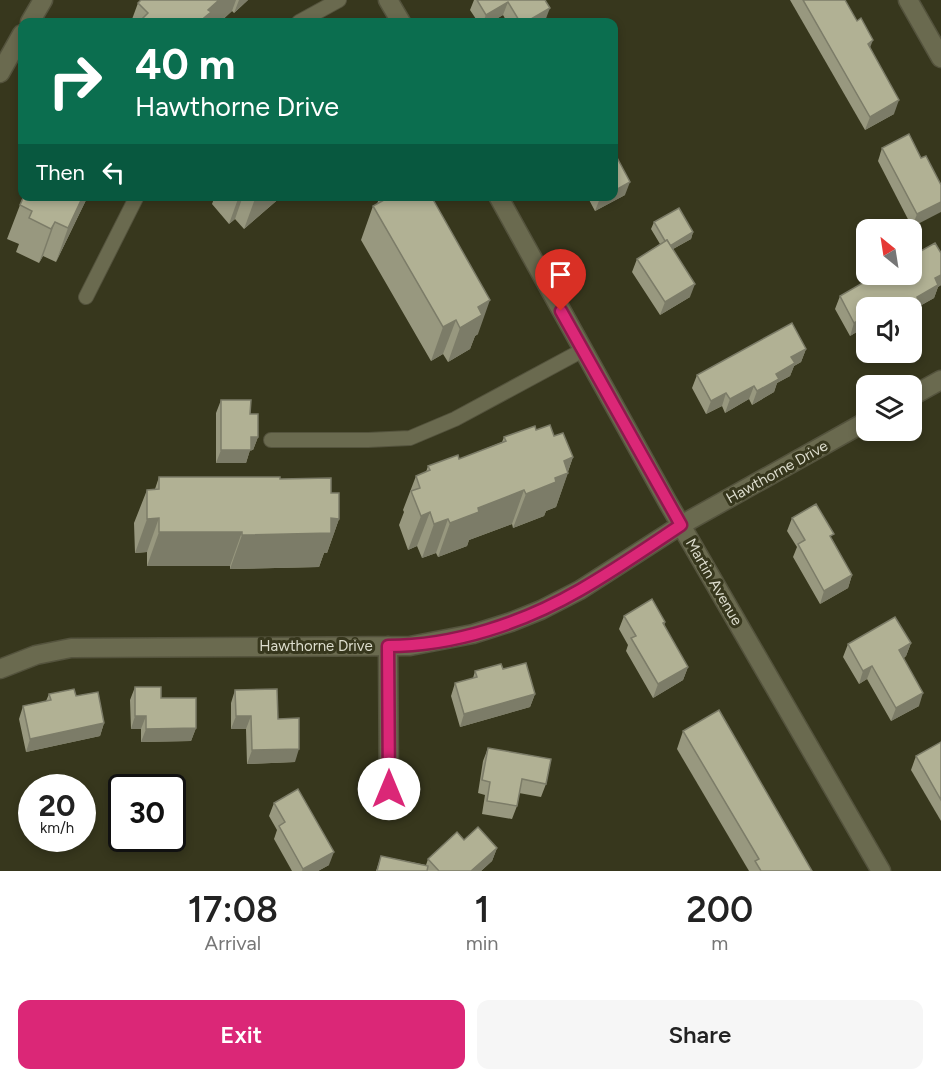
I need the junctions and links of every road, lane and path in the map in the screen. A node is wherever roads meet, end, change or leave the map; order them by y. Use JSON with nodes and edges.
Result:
{"nodes":[{"id":1,"x":44,"y":0,"type":"edge"},
{"id":2,"x":339,"y":0,"type":"edge"},
{"id":3,"x":388,"y":0,"type":"edge"},
{"id":4,"x":908,"y":0,"type":"edge"},
{"id":5,"x":33,"y":18,"type":"edge"},
{"id":6,"x":306,"y":18,"type":"edge"},
{"id":7,"x":399,"y":18,"type":"edge"},
{"id":8,"x":18,"y":41,"type":"edge"},
{"id":9,"x":937,"y":51,"type":"edge"},
{"id":10,"x":0,"y":73,"type":"edge"},
{"id":11,"x":135,"y":201,"type":"edge"},
{"id":12,"x":501,"y":201,"type":"edge"},
{"id":13,"x":87,"y":297,"type":"dead end"},
{"id":14,"x":583,"y":350,"type":"junction"},
{"id":15,"x":941,"y":380,"type":"edge"},
{"id":16,"x":922,"y":390,"type":"edge"},
{"id":17,"x":856,"y":427,"type":"edge"},
{"id":18,"x":271,"y":440,"type":"dead end"},
{"id":19,"x":681,"y":525,"type":"junction"},
{"id":20,"x":388,"y":646,"type":"junction"},
{"id":21,"x":0,"y":669,"type":"edge"},
{"id":22,"x":389,"y":789,"type":"dead end"},
{"id":23,"x":881,"y":871,"type":"edge"}],
"edges":[{"from":1,"to":5,"type":"street"},
{"from":2,"to":6,"type":"lane"},
{"from":3,"to":7,"type":"street"},
{"from":4,"to":9,"type":"street"},
{"from":8,"to":10,"type":"street"},
{"from":11,"to":13,"type":"lane"},
{"from":12,"to":14,"type":"street","name":"Martin Avenue"},
{"from":14,"to":18,"type":"lane"},
{"from":14,"to":19,"type":"street","name":"Martin Avenue"},
{"from":15,"to":16,"type":"street"},
{"from":17,"to":19,"type":"street","name":"Hawthorne Drive"},
{"from":19,"to":20,"type":"street","name":"Hawthorne Drive"},
{"from":19,"to":23,"type":"street","name":"Martin Avenue"},
{"from":20,"to":21,"type":"street","name":"Hawthorne Drive"},
{"from":20,"to":22,"type":"street"}]}
